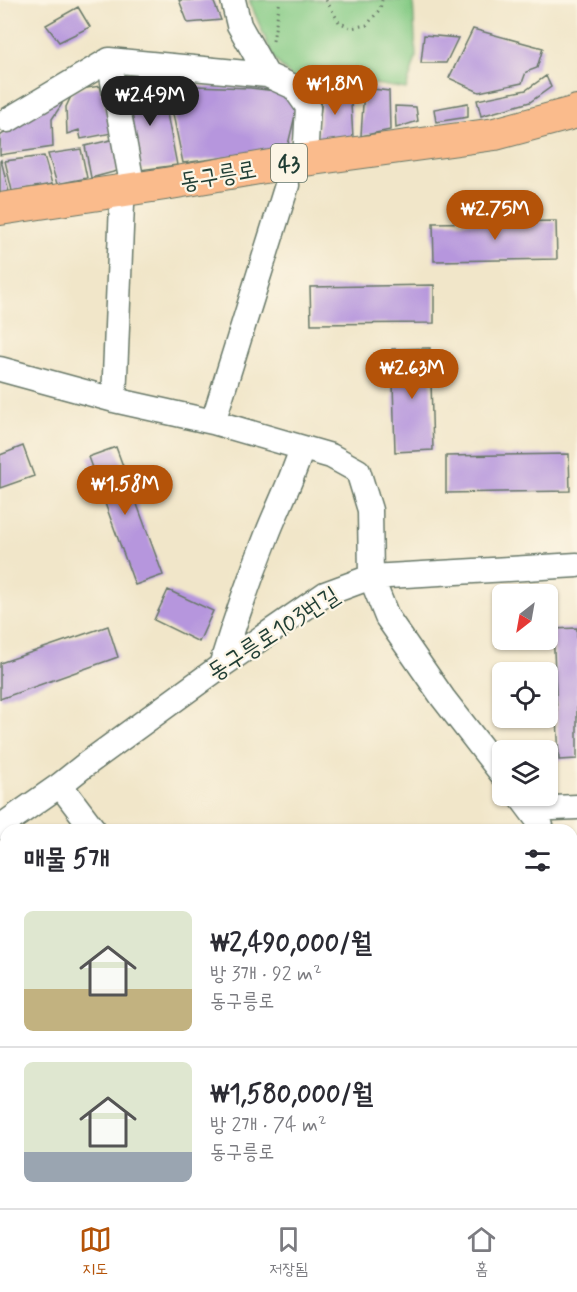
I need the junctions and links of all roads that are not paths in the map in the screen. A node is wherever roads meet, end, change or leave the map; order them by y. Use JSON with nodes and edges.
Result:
{"nodes":[{"id":1,"x":233,"y":0,"type":"edge"},
{"id":2,"x":109,"y":60,"type":"junction"},
{"id":3,"x":267,"y":75,"type":"junction"},
{"id":4,"x":577,"y":111,"type":"edge"},
{"id":5,"x":3,"y":116,"type":"edge"},
{"id":6,"x":577,"y":134,"type":"edge"},
{"id":7,"x":296,"y":172,"type":"junction"},
{"id":8,"x":128,"y":196,"type":"junction"},
{"id":9,"x":0,"y":209,"type":"edge"},
{"id":10,"x":0,"y":223,"type":"edge"},
{"id":11,"x":0,"y":369,"type":"edge"},
{"id":12,"x":114,"y":400,"type":"junction"},
{"id":13,"x":213,"y":422,"type":"junction"},
{"id":14,"x":302,"y":448,"type":"junction"},
{"id":15,"x":577,"y":565,"type":"edge"},
{"id":16,"x":371,"y":577,"type":"junction"},
{"id":17,"x":221,"y":666,"type":"junction"},
{"id":18,"x":492,"y":761,"type":"edge"},
{"id":19,"x":60,"y":785,"type":"junction"},
{"id":20,"x":558,"y":805,"type":"edge"},
{"id":21,"x":527,"y":806,"type":"edge"},
{"id":22,"x":577,"y":807,"type":"edge"},
{"id":23,"x":4,"y":824,"type":"edge"},
{"id":24,"x":89,"y":824,"type":"edge"},
{"id":25,"x":540,"y":824,"type":"edge"}],
"edges":[{"from":1,"to":3,"type":"street"},
{"from":2,"to":3,"type":"street"},
{"from":2,"to":5,"type":"street"},
{"from":2,"to":8,"type":"street"},
{"from":3,"to":7,"type":"street"},
{"from":4,"to":7,"type":"main road","name":"동구릉로","number":"43"},
{"from":6,"to":7,"type":"main road","name":"동구릉로","number":"43"},
{"from":7,"to":8,"type":"main road","name":"동구릉로","number":"43"},
{"from":7,"to":13,"type":"street"},
{"from":8,"to":9,"type":"main road","name":"동구릉로","number":"43"},
{"from":8,"to":10,"type":"main road","name":"동구릉로","number":"43"},
{"from":8,"to":12,"type":"street"},
{"from":11,"to":12,"type":"street"},
{"from":12,"to":13,"type":"street"},
{"from":13,"to":14,"type":"street"},
{"from":14,"to":16,"type":"street"},
{"from":14,"to":17,"type":"street"},
{"from":15,"to":16,"type":"street","name":"동구릉로103번길"},
{"from":16,"to":17,"type":"street","name":"동구릉로103번길"},
{"from":16,"to":18,"type":"street"},
{"from":17,"to":19,"type":"street","name":"동구릉로103번길"},
{"from":19,"to":23,"type":"street","name":"동구릉로103번길"},
{"from":19,"to":24,"type":"street"},
{"from":20,"to":22,"type":"street"},
{"from":21,"to":25,"type":"street"}]}
